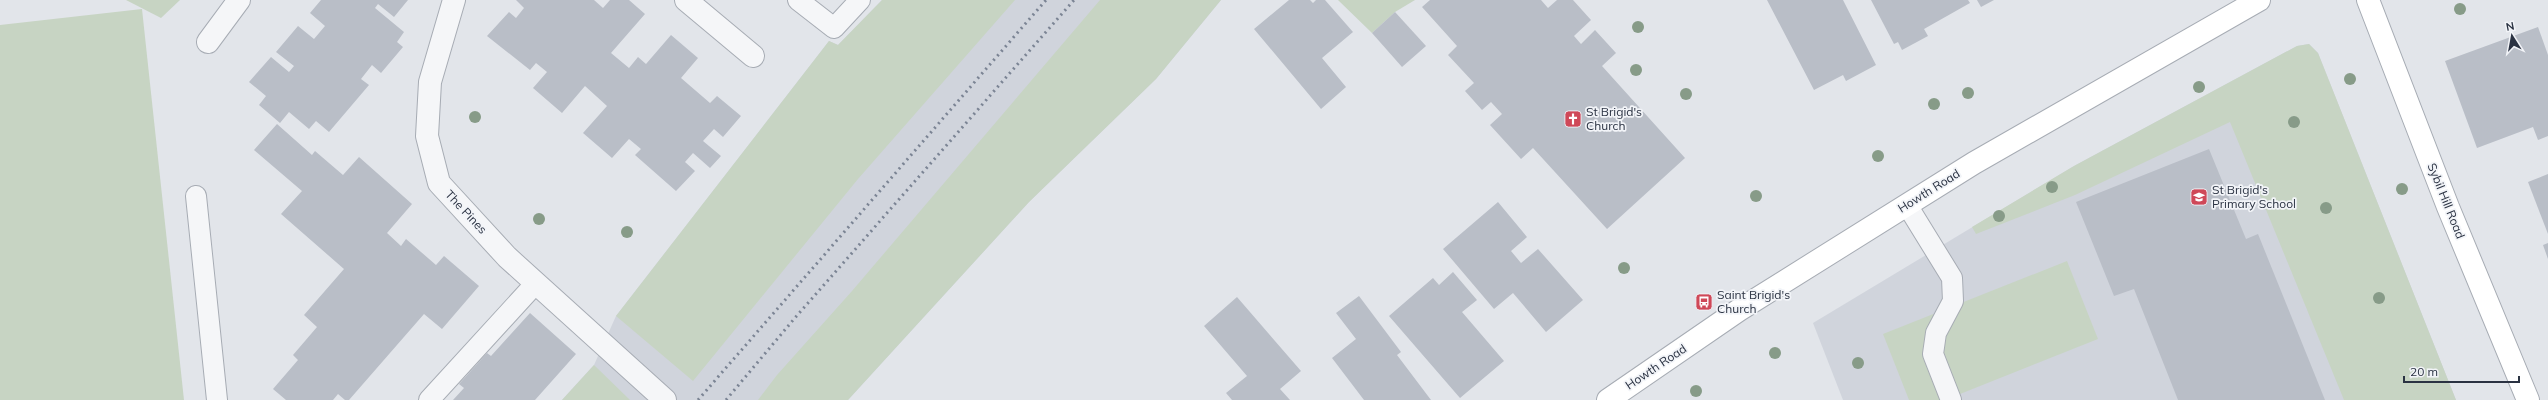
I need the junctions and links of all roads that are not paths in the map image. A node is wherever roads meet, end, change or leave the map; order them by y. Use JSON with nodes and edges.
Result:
{"nodes":[{"id":1,"x":239,"y":0,"type":"edge"},
{"id":2,"x":454,"y":0,"type":"edge"},
{"id":3,"x":686,"y":0,"type":"edge"},
{"id":4,"x":798,"y":0,"type":"edge"},
{"id":5,"x":860,"y":0,"type":"edge"},
{"id":6,"x":2259,"y":0,"type":"edge"},
{"id":7,"x":2368,"y":0,"type":"edge"},
{"id":8,"x":208,"y":42,"type":"dead end"},
{"id":9,"x":753,"y":56,"type":"dead end"},
{"id":10,"x":196,"y":196,"type":"dead end"},
{"id":11,"x":1907,"y":205,"type":"junction"},
{"id":12,"x":536,"y":283,"type":"junction"},
{"id":13,"x":217,"y":400,"type":"edge"},
{"id":14,"x":429,"y":400,"type":"edge"},
{"id":15,"x":665,"y":400,"type":"edge"},
{"id":16,"x":1608,"y":400,"type":"edge"},
{"id":17,"x":1951,"y":400,"type":"edge"},
{"id":18,"x":2528,"y":400,"type":"edge"}],
"edges":[{"from":1,"to":8,"type":"street"},
{"from":2,"to":12,"type":"street","name":"The Pines"},
{"from":3,"to":9,"type":"street"},
{"from":4,"to":5,"type":"lane"},
{"from":6,"to":11,"type":"main road","name":"Howth Road"},
{"from":7,"to":18,"type":"main road","name":"Sybil Hill Road"},
{"from":10,"to":13,"type":"lane"},
{"from":11,"to":16,"type":"main road","name":"Howth Road"},
{"from":11,"to":17,"type":"lane"},
{"from":12,"to":14,"type":"lane"},
{"from":12,"to":15,"type":"street","name":"The Pines"}]}
